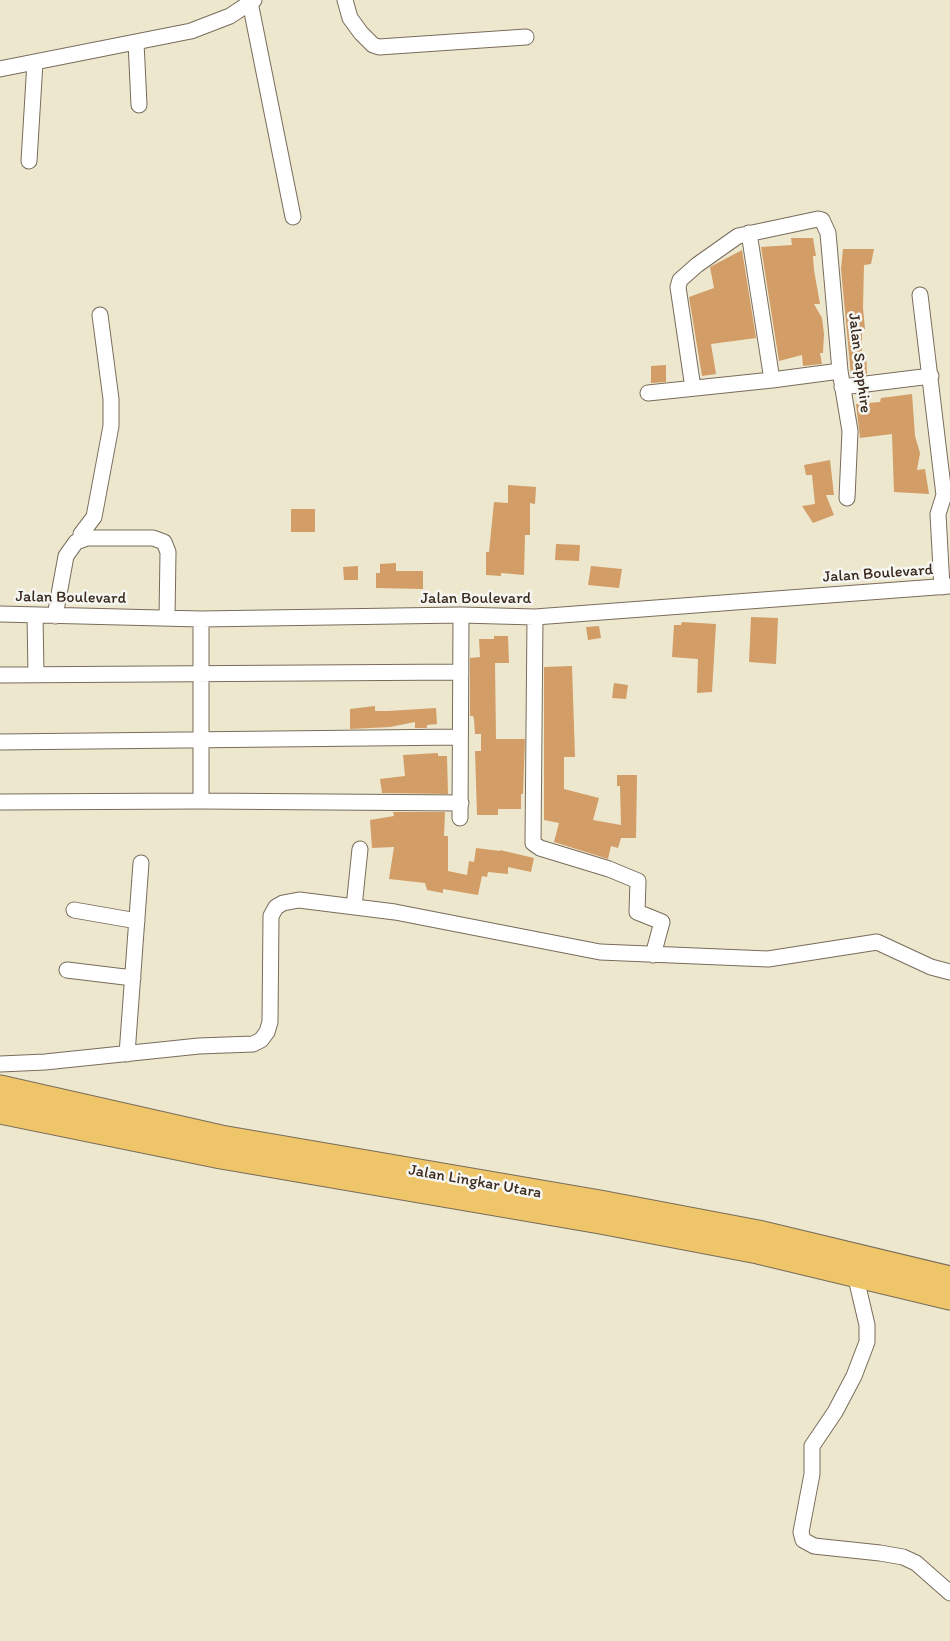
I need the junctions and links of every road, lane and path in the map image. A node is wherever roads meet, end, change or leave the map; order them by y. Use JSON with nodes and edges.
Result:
{"nodes":[{"id":1,"x":345,"y":0,"type":"edge"},
{"id":2,"x":252,"y":1,"type":"edge"},
{"id":3,"x":526,"y":37,"type":"dead end"},
{"id":4,"x":136,"y":42,"type":"junction"},
{"id":5,"x":35,"y":62,"type":"junction"},
{"id":6,"x":0,"y":68,"type":"edge"},
{"id":7,"x":139,"y":106,"type":"dead end"},
{"id":8,"x":29,"y":161,"type":"dead end"},
{"id":9,"x":293,"y":217,"type":"dead end"},
{"id":10,"x":749,"y":233,"type":"junction"},
{"id":11,"x":920,"y":294,"type":"dead end"},
{"id":12,"x":100,"y":315,"type":"dead end"},
{"id":13,"x":840,"y":371,"type":"junction"},
{"id":14,"x":931,"y":376,"type":"junction"},
{"id":15,"x":772,"y":380,"type":"junction"},
{"id":16,"x":842,"y":387,"type":"junction"},
{"id":17,"x":693,"y":388,"type":"junction"},
{"id":18,"x":648,"y":392,"type":"dead end"},
{"id":19,"x":848,"y":498,"type":"dead end"},
{"id":20,"x":947,"y":498,"type":"edge"},
{"id":21,"x":81,"y":539,"type":"junction"},
{"id":22,"x":946,"y":587,"type":"edge"},
{"id":23,"x":0,"y":614,"type":"edge"},
{"id":24,"x":35,"y":615,"type":"junction"},
{"id":25,"x":461,"y":615,"type":"junction"},
{"id":26,"x":55,"y":616,"type":"junction"},
{"id":27,"x":535,"y":617,"type":"junction"},
{"id":28,"x":167,"y":618,"type":"junction"},
{"id":29,"x":201,"y":619,"type":"junction"},
{"id":30,"x":461,"y":672,"type":"junction"},
{"id":31,"x":201,"y":675,"type":"junction"},
{"id":32,"x":0,"y":676,"type":"edge"},
{"id":33,"x":36,"y":676,"type":"junction"},
{"id":34,"x":460,"y":736,"type":"junction"},
{"id":35,"x":201,"y":741,"type":"junction"},
{"id":36,"x":0,"y":742,"type":"edge"},
{"id":37,"x":201,"y":801,"type":"junction"},
{"id":38,"x":0,"y":802,"type":"edge"},
{"id":39,"x":360,"y":849,"type":"dead end"},
{"id":40,"x":142,"y":863,"type":"dead end"},
{"id":41,"x":354,"y":907,"type":"junction"},
{"id":42,"x":74,"y":910,"type":"dead end"},
{"id":43,"x":137,"y":921,"type":"junction"},
{"id":44,"x":654,"y":955,"type":"junction"},
{"id":45,"x":67,"y":970,"type":"dead end"},
{"id":46,"x":950,"y":972,"type":"edge"},
{"id":47,"x":133,"y":978,"type":"junction"},
{"id":48,"x":127,"y":1054,"type":"junction"},
{"id":49,"x":0,"y":1064,"type":"edge"},
{"id":50,"x":0,"y":1088,"type":"edge"},
{"id":51,"x":0,"y":1111,"type":"edge"},
{"id":52,"x":52,"y":1111,"type":"junction"},
{"id":53,"x":855,"y":1274,"type":"junction"},
{"id":54,"x":950,"y":1279,"type":"edge"},
{"id":55,"x":950,"y":1297,"type":"edge"},
{"id":56,"x":950,"y":1593,"type":"edge"}],
"edges":[{"from":1,"to":3,"type":"street"},
{"from":2,"to":4,"type":"street"},
{"from":2,"to":9,"type":"street"},
{"from":4,"to":5,"type":"street"},
{"from":4,"to":7,"type":"street"},
{"from":5,"to":6,"type":"street"},
{"from":5,"to":8,"type":"street"},
{"from":10,"to":13,"type":"street","name":"Jalan Sapphire"},
{"from":10,"to":15,"type":"street"},
{"from":10,"to":17,"type":"street"},
{"from":11,"to":14,"type":"street"},
{"from":12,"to":21,"type":"street"},
{"from":13,"to":15,"type":"street"},
{"from":13,"to":16,"type":"street","name":"Jalan Sapphire"},
{"from":14,"to":16,"type":"street"},
{"from":14,"to":20,"type":"street"},
{"from":15,"to":17,"type":"street"},
{"from":16,"to":19,"type":"street","name":"Jalan Sapphire"},
{"from":17,"to":18,"type":"street"},
{"from":20,"to":22,"type":"street"},
{"from":21,"to":26,"type":"street"},
{"from":21,"to":28,"type":"street"},
{"from":22,"to":27,"type":"street","name":"Jalan Boulevard"},
{"from":23,"to":24,"type":"street","name":"Jalan Boulevard"},
{"from":24,"to":26,"type":"street","name":"Jalan Boulevard"},
{"from":24,"to":33,"type":"street"},
{"from":25,"to":27,"type":"street","name":"Jalan Boulevard"},
{"from":25,"to":29,"type":"street","name":"Jalan Boulevard"},
{"from":25,"to":30,"type":"street"},
{"from":26,"to":28,"type":"street","name":"Jalan Boulevard"},
{"from":27,"to":44,"type":"street"},
{"from":28,"to":29,"type":"street","name":"Jalan Boulevard"},
{"from":29,"to":31,"type":"street"},
{"from":30,"to":31,"type":"street"},
{"from":30,"to":34,"type":"street"},
{"from":31,"to":33,"type":"street"},
{"from":31,"to":35,"type":"street"},
{"from":32,"to":33,"type":"street"},
{"from":34,"to":35,"type":"street"},
{"from":34,"to":37,"type":"street"},
{"from":35,"to":36,"type":"street"},
{"from":35,"to":37,"type":"street"},
{"from":37,"to":38,"type":"street"},
{"from":39,"to":41,"type":"street"},
{"from":40,"to":43,"type":"street"},
{"from":41,"to":44,"type":"street"},
{"from":41,"to":48,"type":"street"},
{"from":42,"to":43,"type":"street"},
{"from":43,"to":47,"type":"street"},
{"from":44,"to":46,"type":"street"},
{"from":45,"to":47,"type":"street"},
{"from":47,"to":48,"type":"street"},
{"from":48,"to":49,"type":"street"},
{"from":50,"to":52,"type":"main road","name":"Jalan Lingkar Utara"},
{"from":51,"to":52,"type":"main road","name":"Jalan Lingkar Utara"},
{"from":52,"to":53,"type":"main road","name":"Jalan Lingkar Utara"},
{"from":52,"to":54,"type":"main road","name":"Jalan Lingkar Utara"},
{"from":53,"to":55,"type":"main road","name":"Jalan Lingkar Utara"},
{"from":53,"to":56,"type":"street"}]}
